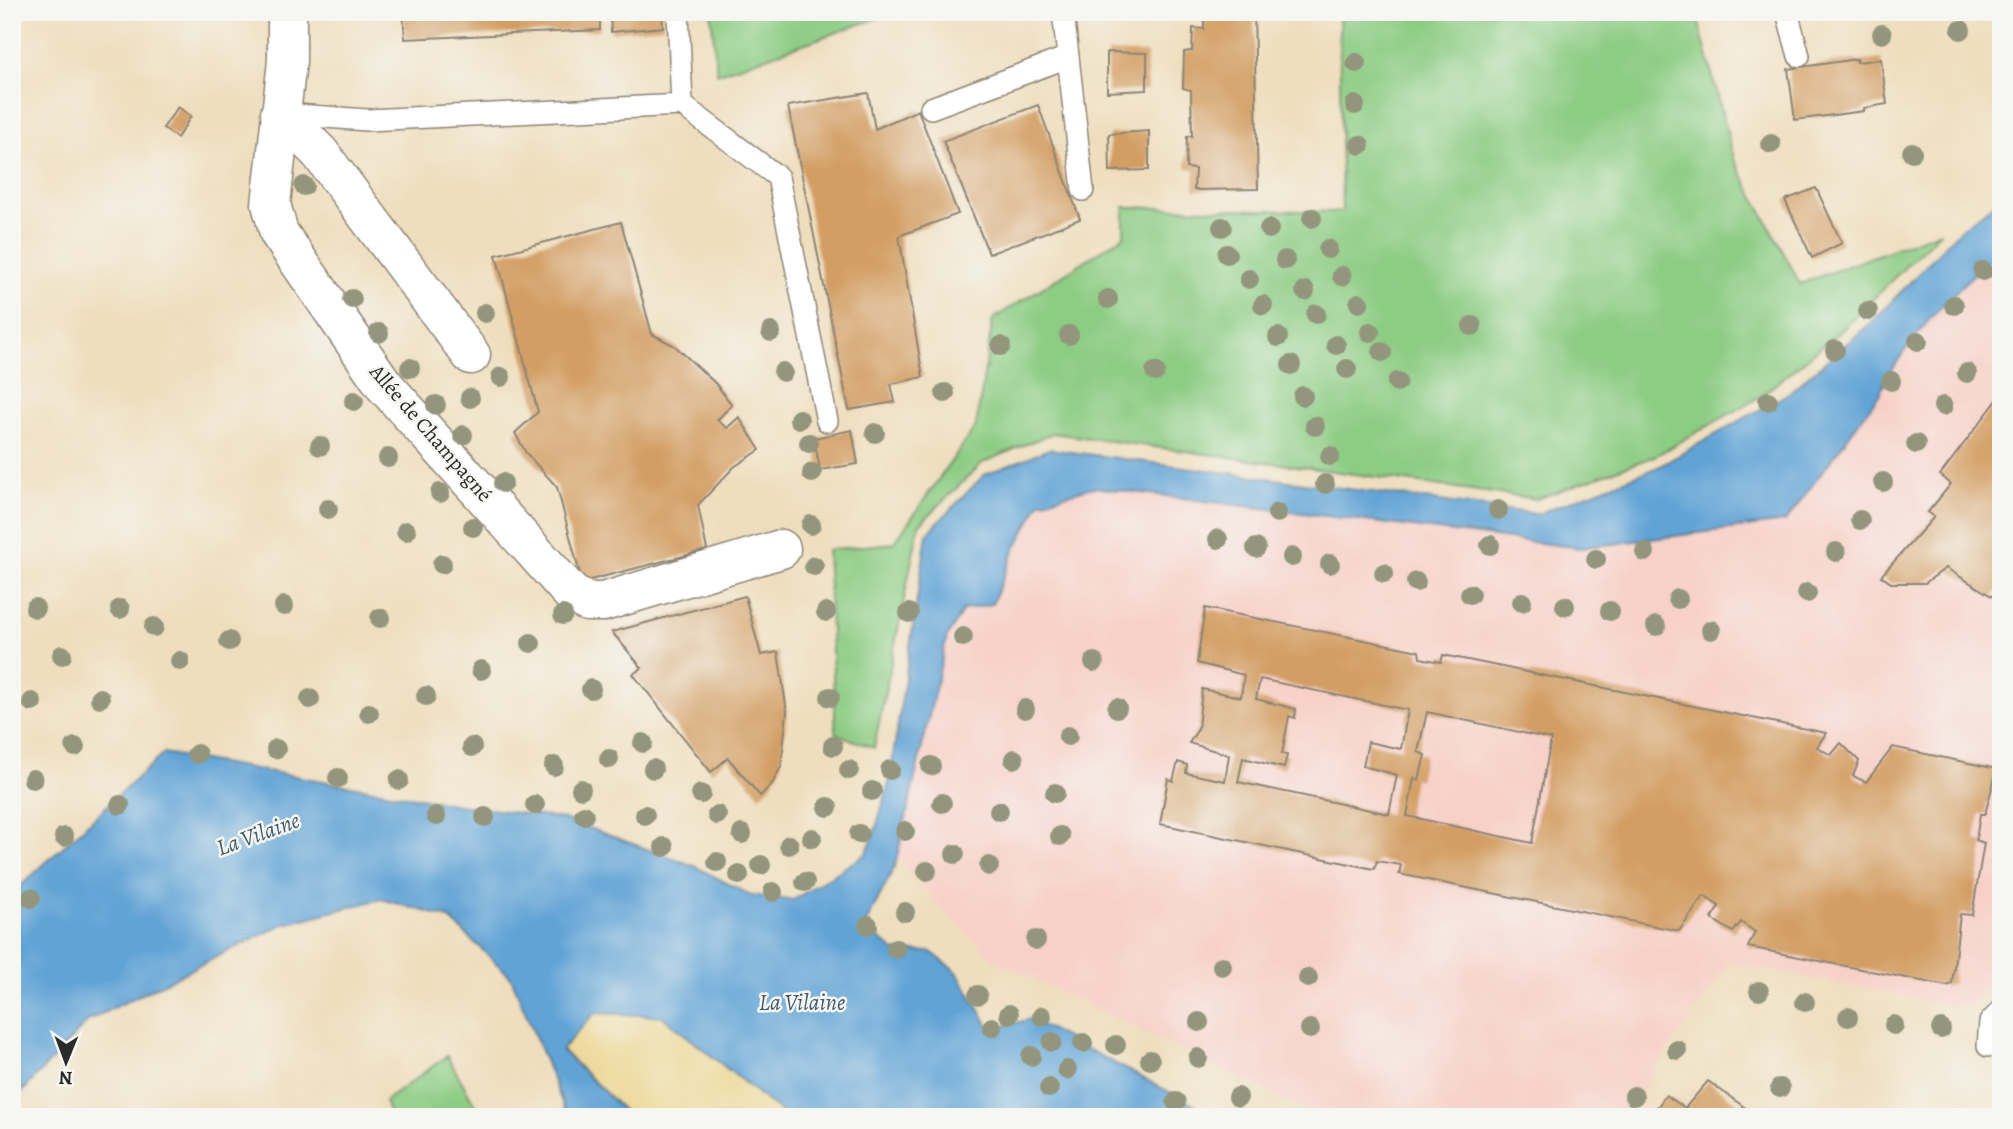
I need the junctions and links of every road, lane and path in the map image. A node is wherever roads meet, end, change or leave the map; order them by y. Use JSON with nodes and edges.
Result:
{"nodes":[{"id":1,"x":287,"y":12,"type":"edge"},
{"id":2,"x":678,"y":12,"type":"edge"},
{"id":3,"x":1063,"y":12,"type":"edge"},
{"id":4,"x":1787,"y":12,"type":"edge"},
{"id":5,"x":1799,"y":56,"type":"dead end"},
{"id":6,"x":1068,"y":57,"type":"junction"},
{"id":7,"x":682,"y":105,"type":"junction"},
{"id":8,"x":931,"y":108,"type":"dead end"},
{"id":9,"x":280,"y":113,"type":"junction"},
{"id":10,"x":1083,"y":190,"type":"dead end"},
{"id":11,"x":471,"y":355,"type":"dead end"},
{"id":12,"x":827,"y":421,"type":"dead end"},
{"id":13,"x":780,"y":549,"type":"dead end"},
{"id":14,"x":2001,"y":1011,"type":"edge"},
{"id":15,"x":1988,"y":1046,"type":"dead end"}],
"edges":[{"from":1,"to":9,"type":"street","name":"Allée de Champagné"},
{"from":2,"to":7,"type":"lane"},
{"from":3,"to":6,"type":"lane"},
{"from":4,"to":5,"type":"lane"},
{"from":6,"to":8,"type":"lane"},
{"from":6,"to":10,"type":"lane"},
{"from":7,"to":9,"type":"lane"},
{"from":7,"to":12,"type":"lane"},
{"from":9,"to":11,"type":"street"},
{"from":9,"to":13,"type":"street","name":"Allée de Champagné"},
{"from":14,"to":15,"type":"lane"}]}
